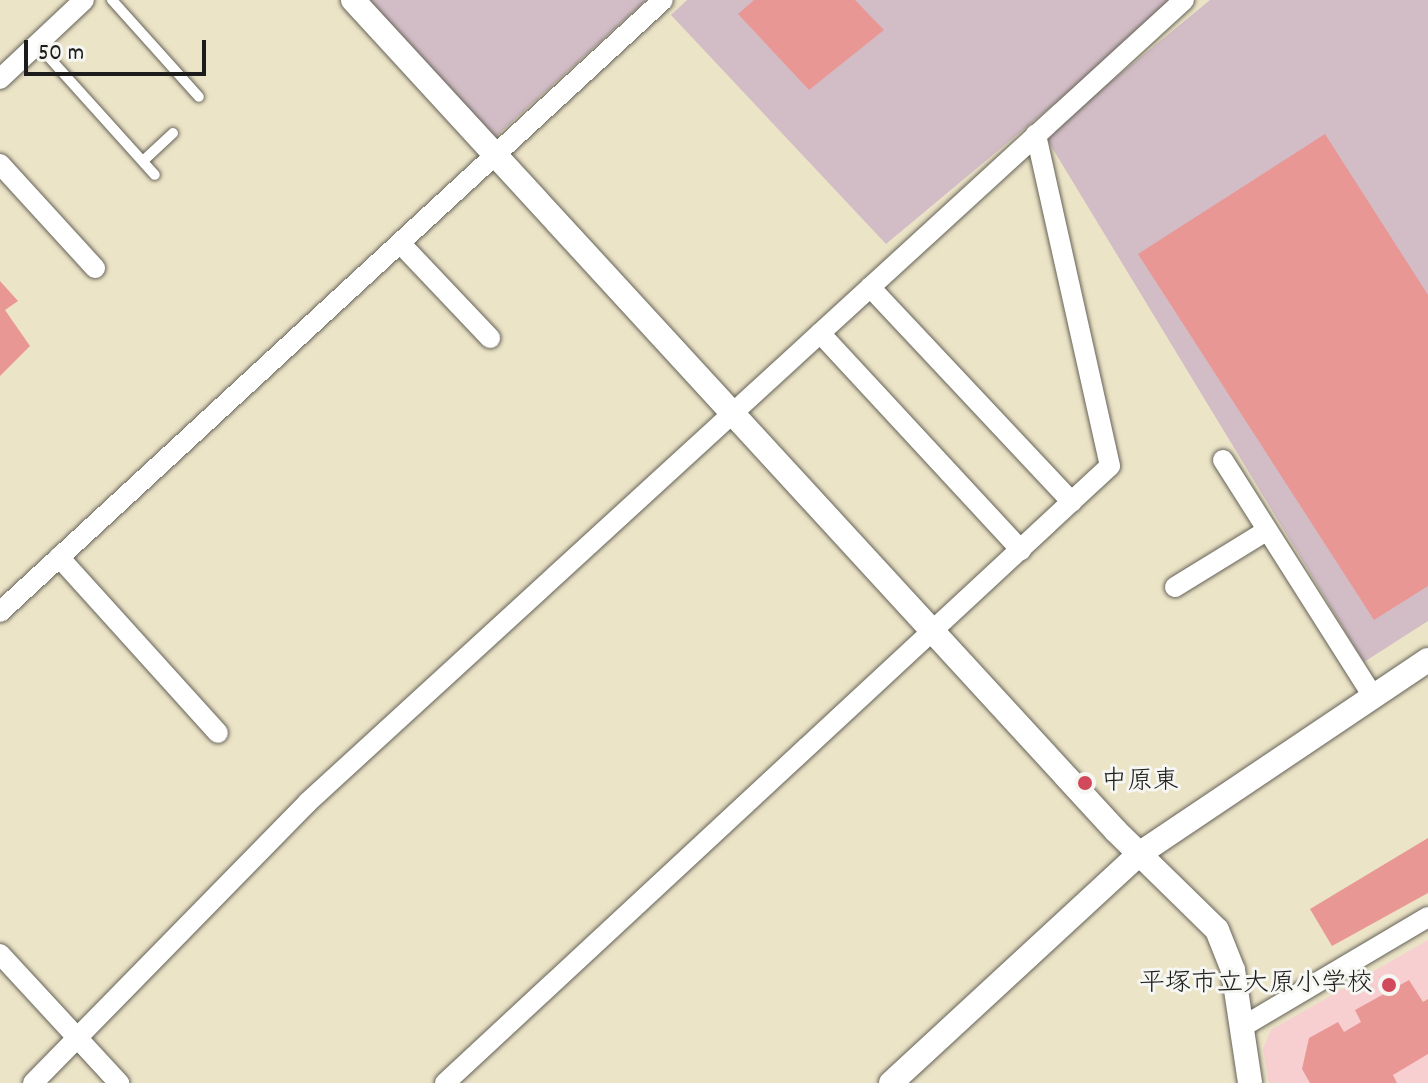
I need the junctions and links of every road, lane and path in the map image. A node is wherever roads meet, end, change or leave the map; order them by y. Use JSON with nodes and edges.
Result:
{"nodes":[{"id":1,"x":84,"y":0,"type":"edge"},
{"id":2,"x":112,"y":0,"type":"edge"},
{"id":3,"x":353,"y":0,"type":"edge"},
{"id":4,"x":663,"y":0,"type":"edge"},
{"id":5,"x":1184,"y":0,"type":"edge"},
{"id":6,"x":37,"y":44,"type":"junction"},
{"id":7,"x":0,"y":79,"type":"edge"},
{"id":8,"x":199,"y":97,"type":"dead end"},
{"id":9,"x":173,"y":133,"type":"dead end"},
{"id":10,"x":1036,"y":134,"type":"junction"},
{"id":11,"x":496,"y":154,"type":"junction"},
{"id":12,"x":143,"y":161,"type":"junction"},
{"id":13,"x":0,"y":164,"type":"edge"},
{"id":14,"x":155,"y":175,"type":"dead end"},
{"id":15,"x":400,"y":243,"type":"junction"},
{"id":16,"x":95,"y":268,"type":"dead end"},
{"id":17,"x":870,"y":287,"type":"junction"},
{"id":18,"x":820,"y":333,"type":"junction"},
{"id":19,"x":490,"y":338,"type":"dead end"},
{"id":20,"x":733,"y":412,"type":"junction"},
{"id":21,"x":1223,"y":460,"type":"dead end"},
{"id":22,"x":1072,"y":502,"type":"junction"},
{"id":23,"x":1266,"y":531,"type":"junction"},
{"id":24,"x":1021,"y":550,"type":"junction"},
{"id":25,"x":59,"y":557,"type":"junction"},
{"id":26,"x":1175,"y":587,"type":"dead end"},
{"id":27,"x":2,"y":607,"type":"edge"},
{"id":28,"x":931,"y":631,"type":"junction"},
{"id":29,"x":1428,"y":660,"type":"edge"},
{"id":30,"x":1373,"y":696,"type":"junction"},
{"id":31,"x":218,"y":733,"type":"dead end"},
{"id":32,"x":1139,"y":854,"type":"junction"},
{"id":33,"x":1428,"y":917,"type":"edge"},
{"id":34,"x":0,"y":954,"type":"edge"},
{"id":35,"x":1242,"y":1027,"type":"junction"},
{"id":36,"x":74,"y":1037,"type":"junction"},
{"id":37,"x":33,"y":1083,"type":"edge"},
{"id":38,"x":119,"y":1083,"type":"edge"},
{"id":39,"x":445,"y":1083,"type":"edge"},
{"id":40,"x":891,"y":1083,"type":"edge"},
{"id":41,"x":1250,"y":1083,"type":"edge"}],
"edges":[{"from":1,"to":6,"type":"street"},
{"from":2,"to":8,"type":"lane"},
{"from":3,"to":11,"type":"street"},
{"from":4,"to":11,"type":"street"},
{"from":5,"to":10,"type":"street"},
{"from":6,"to":7,"type":"street"},
{"from":6,"to":12,"type":"lane"},
{"from":9,"to":12,"type":"lane"},
{"from":10,"to":17,"type":"street"},
{"from":10,"to":22,"type":"street"},
{"from":11,"to":15,"type":"street"},
{"from":11,"to":20,"type":"street"},
{"from":12,"to":14,"type":"lane"},
{"from":13,"to":16,"type":"street"},
{"from":15,"to":19,"type":"street"},
{"from":15,"to":25,"type":"street"},
{"from":17,"to":18,"type":"street"},
{"from":17,"to":22,"type":"street"},
{"from":18,"to":20,"type":"street"},
{"from":18,"to":24,"type":"street"},
{"from":20,"to":28,"type":"street"},
{"from":20,"to":36,"type":"street"},
{"from":21,"to":23,"type":"street"},
{"from":22,"to":24,"type":"street"},
{"from":23,"to":26,"type":"street"},
{"from":23,"to":30,"type":"street"},
{"from":24,"to":28,"type":"street"},
{"from":25,"to":27,"type":"street"},
{"from":25,"to":31,"type":"street"},
{"from":28,"to":32,"type":"street"},
{"from":28,"to":39,"type":"street"},
{"from":29,"to":30,"type":"street"},
{"from":30,"to":32,"type":"street"},
{"from":32,"to":35,"type":"street"},
{"from":32,"to":40,"type":"street"},
{"from":33,"to":35,"type":"street"},
{"from":34,"to":36,"type":"street"},
{"from":35,"to":41,"type":"street"},
{"from":36,"to":37,"type":"street"},
{"from":36,"to":38,"type":"street"}]}
